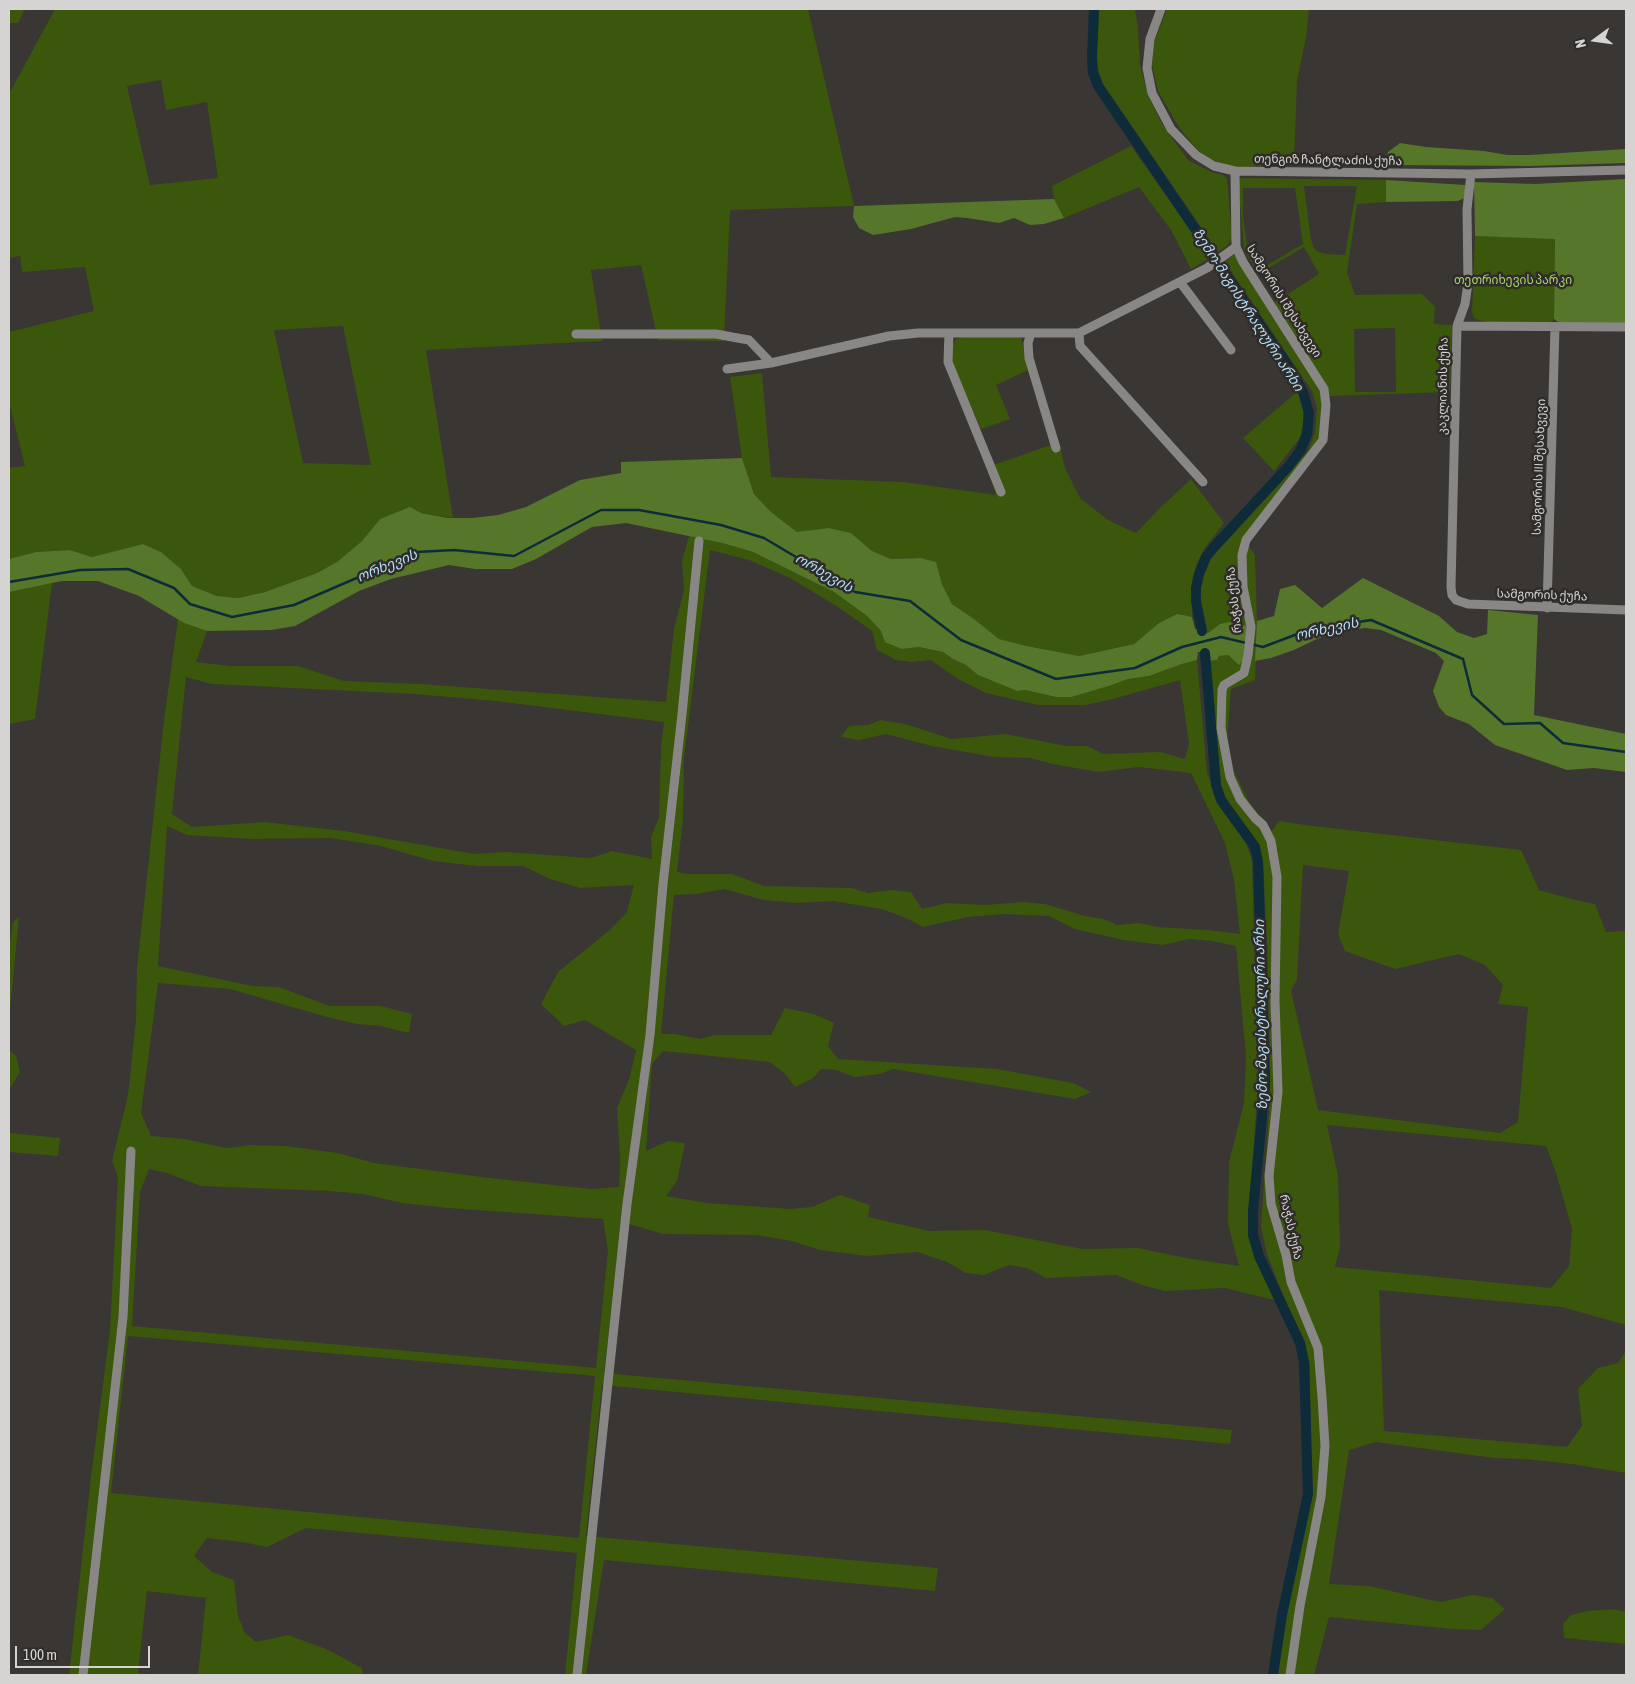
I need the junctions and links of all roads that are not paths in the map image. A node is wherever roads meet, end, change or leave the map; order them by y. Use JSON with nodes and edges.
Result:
{"nodes":[{"id":1,"x":1161,"y":9,"type":"edge"},
{"id":2,"x":1626,"y":170,"type":"edge"},
{"id":3,"x":1235,"y":171,"type":"junction"},
{"id":4,"x":1470,"y":174,"type":"junction"},
{"id":5,"x":1236,"y":247,"type":"junction"},
{"id":6,"x":1180,"y":282,"type":"junction"},
{"id":7,"x":1456,"y":326,"type":"junction"},
{"id":8,"x":1555,"y":326,"type":"junction"},
{"id":9,"x":1626,"y":327,"type":"edge"},
{"id":10,"x":1031,"y":332,"type":"junction"},
{"id":11,"x":949,"y":333,"type":"junction"},
{"id":12,"x":1079,"y":333,"type":"junction"},
{"id":13,"x":576,"y":334,"type":"dead end"},
{"id":14,"x":1231,"y":350,"type":"dead end"},
{"id":15,"x":771,"y":363,"type":"junction"},
{"id":16,"x":727,"y":369,"type":"dead end"},
{"id":17,"x":1323,"y":440,"type":"joint"},
{"id":18,"x":1056,"y":448,"type":"dead end"},
{"id":19,"x":1203,"y":482,"type":"dead end"},
{"id":20,"x":1002,"y":492,"type":"dead end"},
{"id":21,"x":699,"y":541,"type":"dead end"},
{"id":22,"x":1456,"y":600,"type":"joint"},
{"id":23,"x":1547,"y":608,"type":"junction"},
{"id":24,"x":1626,"y":610,"type":"edge"},
{"id":25,"x":131,"y":1151,"type":"dead end"},
{"id":26,"x":83,"y":1675,"type":"edge"},
{"id":27,"x":577,"y":1675,"type":"edge"},
{"id":28,"x":1290,"y":1675,"type":"edge"}],
"edges":[{"from":1,"to":3,"type":"street","name":"თენგიზ ჩანტლაძის ქუჩა"},
{"from":2,"to":4,"type":"street","name":"თენგიზ ჩანტლაძის ქუჩა"},
{"from":3,"to":4,"type":"street","name":"თენგიზ ჩანტლაძის ქუჩა"},
{"from":3,"to":5,"type":"street","name":"სამგორის I შესახვევი"},
{"from":4,"to":7,"type":"street","name":"კაკლიანის ქუჩა"},
{"from":5,"to":6,"type":"street"},
{"from":5,"to":17,"type":"street","name":"სამგორის I შესახვევი"},
{"from":6,"to":12,"type":"street"},
{"from":6,"to":14,"type":"street"},
{"from":7,"to":8,"type":"street"},
{"from":7,"to":22,"type":"street","name":"კაკლიანის ქუჩა"},
{"from":8,"to":9,"type":"street"},
{"from":8,"to":23,"type":"street","name":"სამგორის III შესახვევი"},
{"from":10,"to":11,"type":"street"},
{"from":10,"to":12,"type":"street"},
{"from":10,"to":18,"type":"street"},
{"from":11,"to":15,"type":"street"},
{"from":11,"to":20,"type":"street"},
{"from":12,"to":19,"type":"street"},
{"from":13,"to":15,"type":"street"},
{"from":15,"to":16,"type":"street"},
{"from":17,"to":28,"type":"street","name":"რაჭას ქუჩა"},
{"from":21,"to":27,"type":"street"},
{"from":22,"to":23,"type":"street","name":"სამგორის ქუჩა"},
{"from":23,"to":24,"type":"street","name":"სამგორის ქუჩა"},
{"from":25,"to":26,"type":"street"}]}
